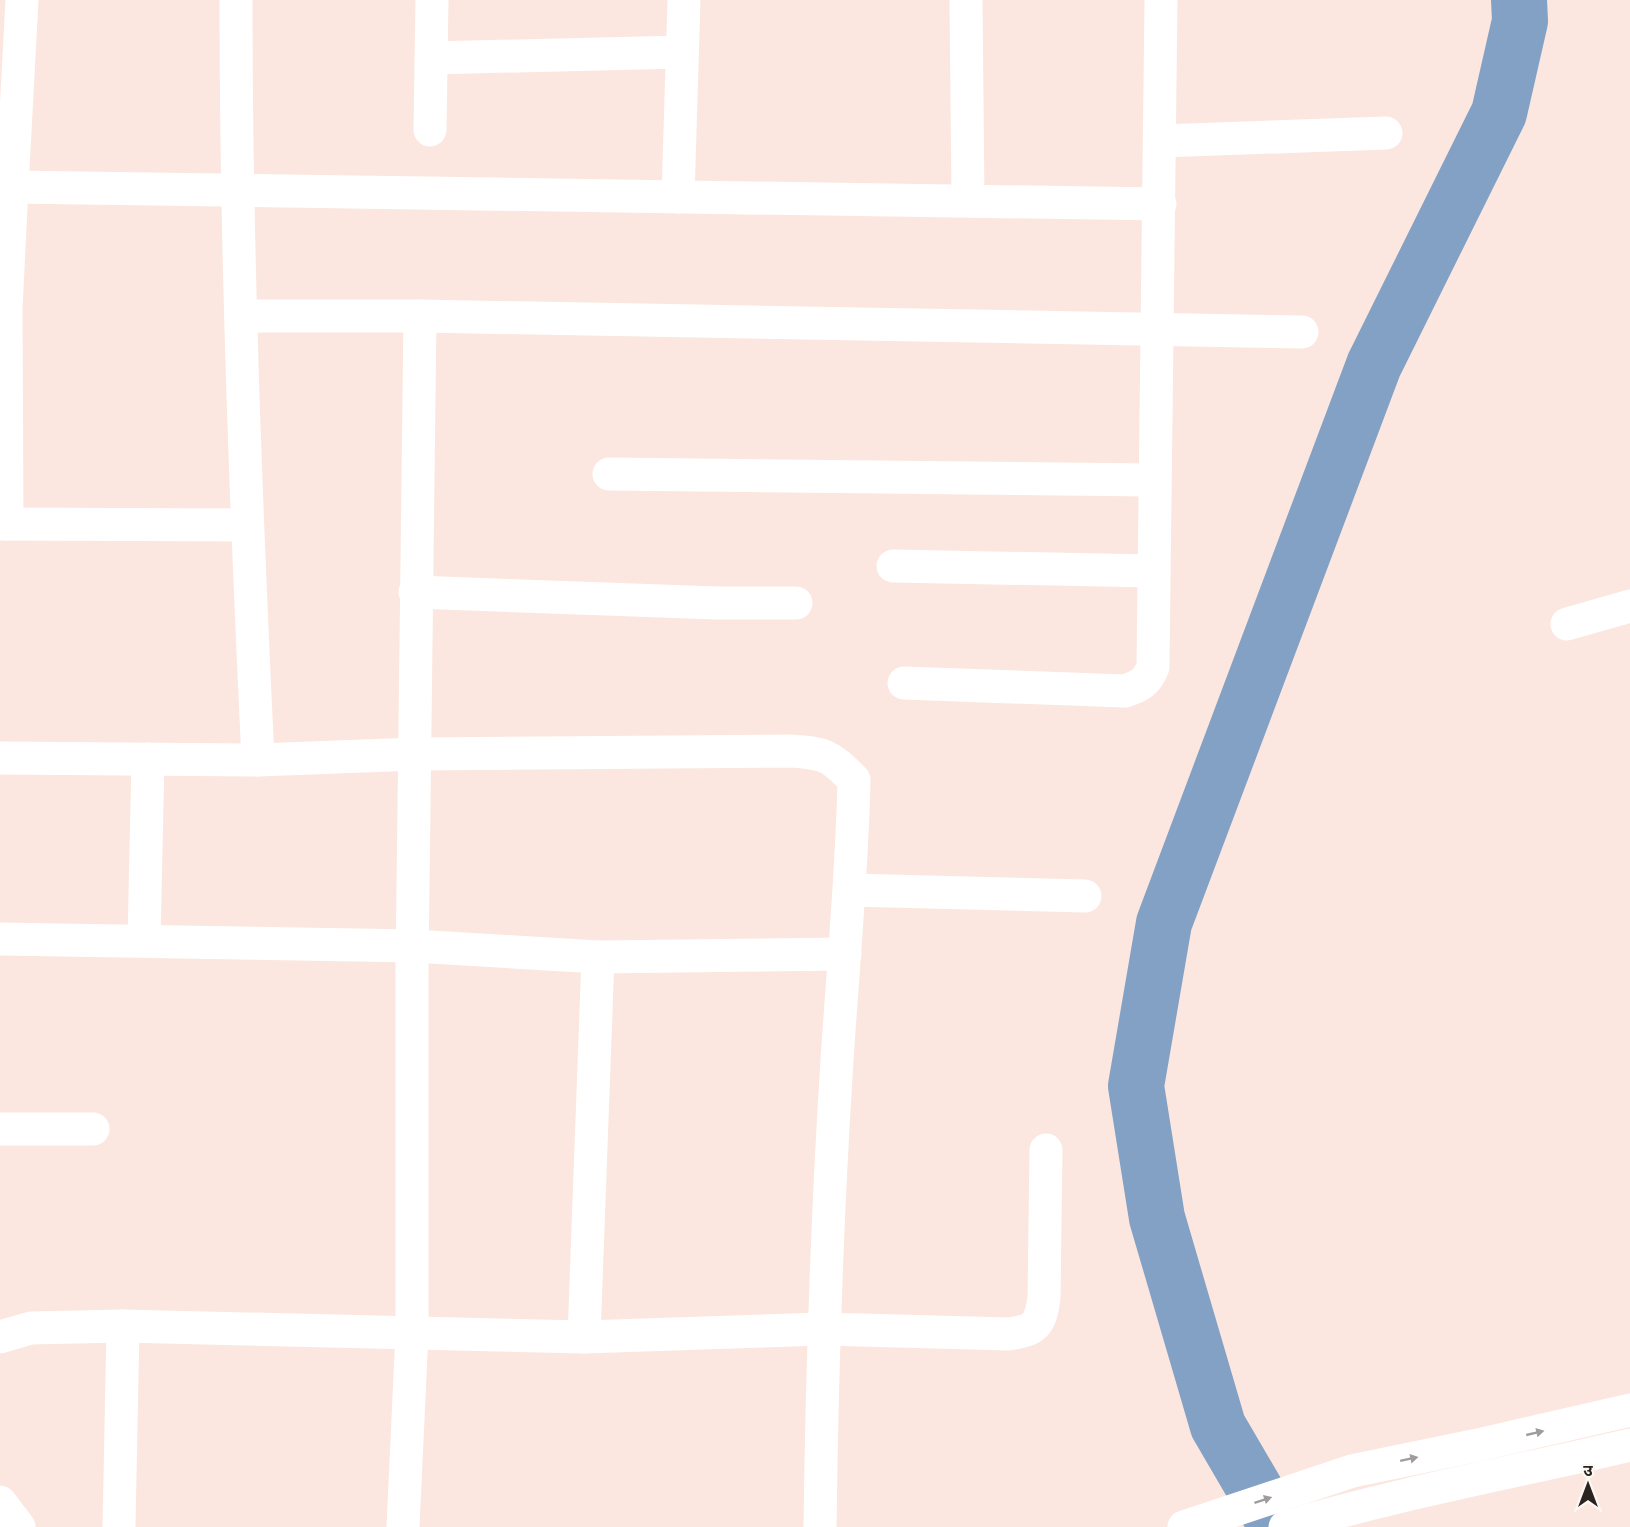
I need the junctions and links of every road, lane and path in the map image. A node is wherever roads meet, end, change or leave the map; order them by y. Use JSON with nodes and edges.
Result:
{"nodes":[{"id":1,"x":22,"y":0,"type":"edge"},
{"id":2,"x":236,"y":0,"type":"edge"},
{"id":3,"x":432,"y":0,"type":"edge"},
{"id":4,"x":684,"y":0,"type":"edge"},
{"id":5,"x":966,"y":0,"type":"edge"},
{"id":6,"x":1161,"y":0,"type":"edge"},
{"id":7,"x":682,"y":52,"type":"junction"},
{"id":8,"x":431,"y":58,"type":"junction"},
{"id":9,"x":430,"y":130,"type":"dead end"},
{"id":10,"x":1386,"y":133,"type":"dead end"},
{"id":11,"x":1161,"y":141,"type":"junction"},
{"id":12,"x":12,"y":187,"type":"junction"},
{"id":13,"x":236,"y":191,"type":"junction"},
{"id":14,"x":678,"y":197,"type":"junction"},
{"id":15,"x":968,"y":199,"type":"junction"},
{"id":16,"x":1160,"y":204,"type":"junction"},
{"id":17,"x":241,"y":316,"type":"junction"},
{"id":18,"x":420,"y":316,"type":"junction"},
{"id":19,"x":1157,"y":331,"type":"junction"},
{"id":20,"x":1302,"y":332,"type":"dead end"},
{"id":21,"x":609,"y":474,"type":"dead end"},
{"id":22,"x":1154,"y":480,"type":"junction"},
{"id":23,"x":4,"y":524,"type":"edge"},
{"id":24,"x":247,"y":525,"type":"junction"},
{"id":25,"x":893,"y":566,"type":"dead end"},
{"id":26,"x":1153,"y":571,"type":"junction"},
{"id":27,"x":415,"y":592,"type":"junction"},
{"id":28,"x":796,"y":603,"type":"dead end"},
{"id":29,"x":1630,"y":606,"type":"edge"},
{"id":30,"x":1567,"y":624,"type":"dead end"},
{"id":31,"x":904,"y":683,"type":"dead end"},
{"id":32,"x":416,"y":754,"type":"junction"},
{"id":33,"x":0,"y":758,"type":"edge"},
{"id":34,"x":148,"y":759,"type":"junction"},
{"id":35,"x":258,"y":760,"type":"junction"},
{"id":36,"x":850,"y":890,"type":"junction"},
{"id":37,"x":1084,"y":896,"type":"dead end"},
{"id":38,"x":0,"y":939,"type":"edge"},
{"id":39,"x":144,"y":940,"type":"junction"},
{"id":40,"x":414,"y":946,"type":"junction"},
{"id":41,"x":845,"y":954,"type":"junction"},
{"id":42,"x":598,"y":957,"type":"junction"},
{"id":43,"x":0,"y":1129,"type":"edge"},
{"id":44,"x":93,"y":1129,"type":"dead end"},
{"id":45,"x":1046,"y":1149,"type":"dead end"},
{"id":46,"x":123,"y":1326,"type":"junction"},
{"id":47,"x":823,"y":1329,"type":"junction"},
{"id":48,"x":412,"y":1332,"type":"junction"},
{"id":49,"x":0,"y":1337,"type":"edge"},
{"id":50,"x":584,"y":1337,"type":"junction"},
{"id":51,"x":1630,"y":1410,"type":"edge"},
{"id":52,"x":1630,"y":1445,"type":"edge"},
{"id":53,"x":0,"y":1502,"type":"edge"},
{"id":54,"x":1196,"y":1522,"type":"edge"},
{"id":55,"x":19,"y":1527,"type":"edge"},
{"id":56,"x":120,"y":1527,"type":"edge"},
{"id":57,"x":403,"y":1527,"type":"edge"},
{"id":58,"x":820,"y":1527,"type":"edge"},
{"id":59,"x":1286,"y":1527,"type":"edge"}],
"edges":[{"from":1,"to":12,"type":"street"},
{"from":2,"to":13,"type":"street"},
{"from":3,"to":8,"type":"street"},
{"from":4,"to":7,"type":"street"},
{"from":5,"to":15,"type":"street"},
{"from":6,"to":11,"type":"street"},
{"from":7,"to":8,"type":"street"},
{"from":7,"to":14,"type":"street"},
{"from":8,"to":9,"type":"street"},
{"from":10,"to":11,"type":"street"},
{"from":11,"to":16,"type":"street"},
{"from":12,"to":13,"type":"street"},
{"from":12,"to":23,"type":"street"},
{"from":13,"to":14,"type":"street"},
{"from":13,"to":17,"type":"street"},
{"from":14,"to":15,"type":"street"},
{"from":15,"to":16,"type":"street"},
{"from":16,"to":19,"type":"street"},
{"from":17,"to":18,"type":"street"},
{"from":17,"to":24,"type":"street"},
{"from":18,"to":19,"type":"street"},
{"from":18,"to":27,"type":"street"},
{"from":19,"to":20,"type":"street"},
{"from":19,"to":22,"type":"street"},
{"from":21,"to":22,"type":"street"},
{"from":22,"to":26,"type":"street"},
{"from":23,"to":24,"type":"street"},
{"from":24,"to":35,"type":"street"},
{"from":25,"to":26,"type":"street"},
{"from":26,"to":31,"type":"street"},
{"from":27,"to":28,"type":"street"},
{"from":27,"to":32,"type":"street"},
{"from":29,"to":30,"type":"street"},
{"from":32,"to":35,"type":"street"},
{"from":32,"to":36,"type":"street"},
{"from":32,"to":40,"type":"street"},
{"from":33,"to":34,"type":"street"},
{"from":34,"to":35,"type":"street"},
{"from":34,"to":39,"type":"street"},
{"from":36,"to":37,"type":"street"},
{"from":36,"to":41,"type":"street"},
{"from":38,"to":39,"type":"street"},
{"from":39,"to":40,"type":"street"},
{"from":40,"to":42,"type":"street"},
{"from":40,"to":48,"type":"street"},
{"from":41,"to":42,"type":"street"},
{"from":41,"to":47,"type":"street"},
{"from":42,"to":50,"type":"street"},
{"from":43,"to":44,"type":"street"},
{"from":45,"to":47,"type":"street"},
{"from":46,"to":48,"type":"street"},
{"from":46,"to":49,"type":"street"},
{"from":46,"to":56,"type":"street"},
{"from":47,"to":50,"type":"street"},
{"from":47,"to":58,"type":"street"},
{"from":48,"to":50,"type":"street"},
{"from":48,"to":57,"type":"street"},
{"from":54,"to":51,"type":"street","one_way":true},
{"from":52,"to":59,"type":"street"},
{"from":53,"to":55,"type":"street"}]}
